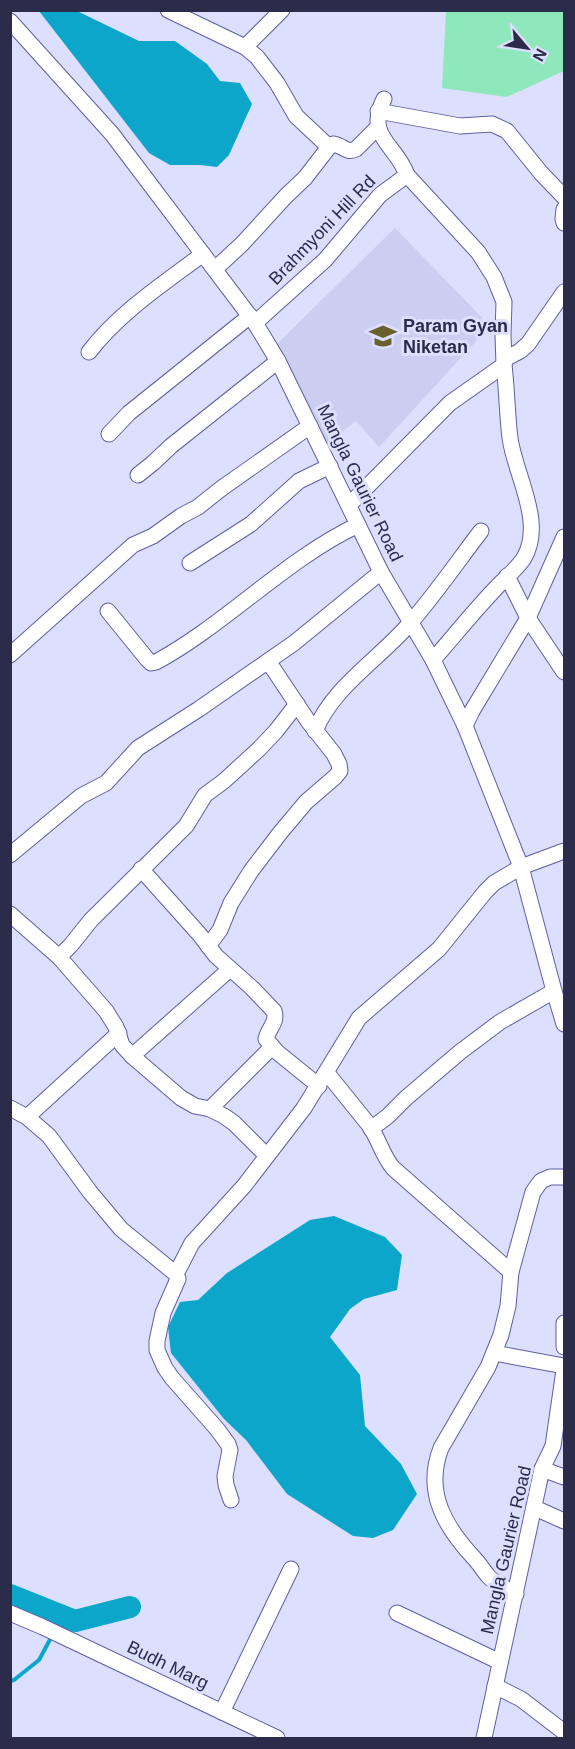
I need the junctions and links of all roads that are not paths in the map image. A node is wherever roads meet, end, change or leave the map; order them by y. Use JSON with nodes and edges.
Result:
{"nodes":[{"id":1,"x":168,"y":10,"type":"edge"},
{"id":2,"x":282,"y":10,"type":"edge"},
{"id":3,"x":10,"y":21,"type":"edge"},
{"id":4,"x":245,"y":47,"type":"junction"},
{"id":5,"x":378,"y":127,"type":"junction"},
{"id":6,"x":329,"y":147,"type":"junction"},
{"id":7,"x":407,"y":175,"type":"junction"},
{"id":8,"x":564,"y":198,"type":"edge"},
{"id":9,"x":564,"y":209,"type":"edge"},
{"id":10,"x":564,"y":223,"type":"edge"},
{"id":11,"x":203,"y":254,"type":"junction"},
{"id":12,"x":215,"y":269,"type":"junction"},
{"id":13,"x":564,"y":292,"type":"edge"},
{"id":14,"x":253,"y":319,"type":"junction"},
{"id":15,"x":89,"y":352,"type":"dead end"},
{"id":16,"x":278,"y":361,"type":"junction"},
{"id":17,"x":505,"y":362,"type":"junction"},
{"id":18,"x":310,"y":426,"type":"junction"},
{"id":19,"x":109,"y":434,"type":"dead end"},
{"id":20,"x":330,"y":466,"type":"junction"},
{"id":21,"x":138,"y":475,"type":"dead end"},
{"id":22,"x":349,"y":505,"type":"junction"},
{"id":23,"x":358,"y":525,"type":"junction"},
{"id":24,"x":481,"y":531,"type":"dead end"},
{"id":25,"x":564,"y":537,"type":"edge"},
{"id":26,"x":190,"y":563,"type":"dead end"},
{"id":27,"x":381,"y":572,"type":"junction"},
{"id":28,"x":507,"y":576,"type":"junction"},
{"id":29,"x":108,"y":611,"type":"dead end"},
{"id":30,"x":528,"y":618,"type":"junction"},
{"id":31,"x":411,"y":623,"type":"junction"},
{"id":32,"x":10,"y":655,"type":"edge"},
{"id":33,"x":433,"y":660,"type":"junction"},
{"id":34,"x":268,"y":661,"type":"junction"},
{"id":35,"x":564,"y":672,"type":"edge"},
{"id":36,"x":297,"y":704,"type":"junction"},
{"id":37,"x":465,"y":726,"type":"junction"},
{"id":38,"x":315,"y":731,"type":"junction"},
{"id":39,"x":564,"y":851,"type":"edge"},
{"id":40,"x":10,"y":855,"type":"edge"},
{"id":41,"x":521,"y":867,"type":"junction"},
{"id":42,"x":141,"y":869,"type":"junction"},
{"id":43,"x":10,"y":914,"type":"edge"},
{"id":44,"x":208,"y":946,"type":"junction"},
{"id":45,"x":59,"y":957,"type":"junction"},
{"id":46,"x":230,"y":969,"type":"junction"},
{"id":47,"x":554,"y":991,"type":"junction"},
{"id":48,"x":564,"y":1024,"type":"edge"},
{"id":49,"x":119,"y":1033,"type":"junction"},
{"id":50,"x":272,"y":1047,"type":"junction"},
{"id":51,"x":132,"y":1056,"type":"junction"},
{"id":52,"x":323,"y":1079,"type":"junction"},
{"id":53,"x":10,"y":1108,"type":"edge"},
{"id":54,"x":210,"y":1109,"type":"junction"},
{"id":55,"x":27,"y":1117,"type":"junction"},
{"id":56,"x":371,"y":1129,"type":"junction"},
{"id":57,"x":267,"y":1156,"type":"junction"},
{"id":58,"x":564,"y":1177,"type":"edge"},
{"id":59,"x":511,"y":1272,"type":"junction"},
{"id":60,"x":176,"y":1274,"type":"junction"},
{"id":61,"x":564,"y":1326,"type":"edge"},
{"id":62,"x":564,"y":1347,"type":"edge"},
{"id":63,"x":494,"y":1353,"type":"junction"},
{"id":64,"x":564,"y":1368,"type":"edge"},
{"id":65,"x":542,"y":1469,"type":"junction"},
{"id":66,"x":564,"y":1477,"type":"edge"},
{"id":67,"x":231,"y":1500,"type":"dead end"},
{"id":68,"x":534,"y":1508,"type":"junction"},
{"id":69,"x":564,"y":1521,"type":"edge"},
{"id":70,"x":291,"y":1569,"type":"dead end"},
{"id":71,"x":516,"y":1594,"type":"junction"},
{"id":72,"x":10,"y":1613,"type":"edge"},
{"id":73,"x":397,"y":1613,"type":"dead end"},
{"id":74,"x":500,"y":1662,"type":"junction"},
{"id":75,"x":495,"y":1686,"type":"junction"},
{"id":76,"x":222,"y":1712,"type":"junction"},
{"id":77,"x":564,"y":1732,"type":"edge"},
{"id":78,"x":277,"y":1738,"type":"edge"},
{"id":79,"x":484,"y":1738,"type":"edge"}],
"edges":[{"from":1,"to":4,"type":"street"},
{"from":2,"to":4,"type":"street"},
{"from":3,"to":11,"type":"street","name":"Mangla Gaurier Road"},
{"from":4,"to":6,"type":"street"},
{"from":5,"to":6,"type":"street"},
{"from":5,"to":7,"type":"street"},
{"from":5,"to":8,"type":"street"},
{"from":6,"to":12,"type":"street"},
{"from":7,"to":14,"type":"street","name":"Brahmyoni Hill Rd"},
{"from":7,"to":17,"type":"street"},
{"from":9,"to":10,"type":"street"},
{"from":11,"to":12,"type":"street","name":"Mangla Gaurier Road"},
{"from":11,"to":15,"type":"street"},
{"from":12,"to":14,"type":"street","name":"Mangla Gaurier Road"},
{"from":13,"to":17,"type":"street"},
{"from":14,"to":16,"type":"street","name":"Mangla Gaurier Road"},
{"from":14,"to":19,"type":"street","name":"Brahmyoni Hill Rd"},
{"from":16,"to":18,"type":"street","name":"Mangla Gaurier Road"},
{"from":16,"to":21,"type":"street"},
{"from":17,"to":22,"type":"street"},
{"from":17,"to":28,"type":"street"},
{"from":18,"to":20,"type":"street","name":"Mangla Gaurier Road"},
{"from":18,"to":32,"type":"street"},
{"from":20,"to":22,"type":"street","name":"Mangla Gaurier Road"},
{"from":20,"to":26,"type":"street"},
{"from":22,"to":23,"type":"street","name":"Mangla Gaurier Road"},
{"from":23,"to":27,"type":"street","name":"Mangla Gaurier Road"},
{"from":23,"to":29,"type":"street"},
{"from":24,"to":31,"type":"street"},
{"from":25,"to":30,"type":"street"},
{"from":27,"to":31,"type":"street","name":"Mangla Gaurier Road"},
{"from":27,"to":34,"type":"street"},
{"from":28,"to":30,"type":"street"},
{"from":28,"to":33,"type":"street"},
{"from":30,"to":35,"type":"street"},
{"from":30,"to":37,"type":"street"},
{"from":31,"to":33,"type":"street","name":"Mangla Gaurier Road"},
{"from":31,"to":38,"type":"street"},
{"from":33,"to":37,"type":"street","name":"Mangla Gaurier Road"},
{"from":34,"to":36,"type":"street"},
{"from":34,"to":40,"type":"street"},
{"from":36,"to":38,"type":"street"},
{"from":36,"to":42,"type":"street"},
{"from":37,"to":41,"type":"street","name":"Mangla Gaurier Road"},
{"from":38,"to":44,"type":"street"},
{"from":39,"to":41,"type":"street"},
{"from":41,"to":47,"type":"street","name":"Mangla Gaurier Road"},
{"from":41,"to":52,"type":"street"},
{"from":42,"to":44,"type":"street"},
{"from":42,"to":45,"type":"street"},
{"from":43,"to":45,"type":"street"},
{"from":44,"to":46,"type":"street"},
{"from":45,"to":49,"type":"street"},
{"from":46,"to":50,"type":"street"},
{"from":46,"to":51,"type":"street"},
{"from":47,"to":48,"type":"street","name":"Mangla Gaurier Road"},
{"from":47,"to":56,"type":"street"},
{"from":49,"to":51,"type":"street"},
{"from":49,"to":55,"type":"street"},
{"from":50,"to":52,"type":"street"},
{"from":50,"to":54,"type":"street"},
{"from":51,"to":54,"type":"street"},
{"from":52,"to":56,"type":"street"},
{"from":52,"to":57,"type":"street"},
{"from":53,"to":55,"type":"street"},
{"from":54,"to":57,"type":"street"},
{"from":55,"to":60,"type":"street"},
{"from":56,"to":59,"type":"street"},
{"from":57,"to":60,"type":"street"},
{"from":58,"to":59,"type":"street"},
{"from":59,"to":63,"type":"street"},
{"from":60,"to":67,"type":"street"},
{"from":61,"to":62,"type":"street"},
{"from":63,"to":64,"type":"street"},
{"from":63,"to":71,"type":"street"},
{"from":64,"to":65,"type":"street","name":"Mangla Gaurier Road"},
{"from":65,"to":66,"type":"street"},
{"from":65,"to":68,"type":"street","name":"Mangla Gaurier Road"},
{"from":68,"to":69,"type":"street"},
{"from":68,"to":71,"type":"street","name":"Mangla Gaurier Road"},
{"from":70,"to":76,"type":"street"},
{"from":71,"to":74,"type":"street","name":"Mangla Gaurier Road"},
{"from":72,"to":76,"type":"street","name":"Budh Marg"},
{"from":73,"to":74,"type":"street"},
{"from":74,"to":75,"type":"street","name":"Mangla Gaurier Road"},
{"from":75,"to":77,"type":"street"},
{"from":75,"to":79,"type":"street","name":"Mangla Gaurier Road"},
{"from":76,"to":78,"type":"street","name":"Budh Marg"}]}
